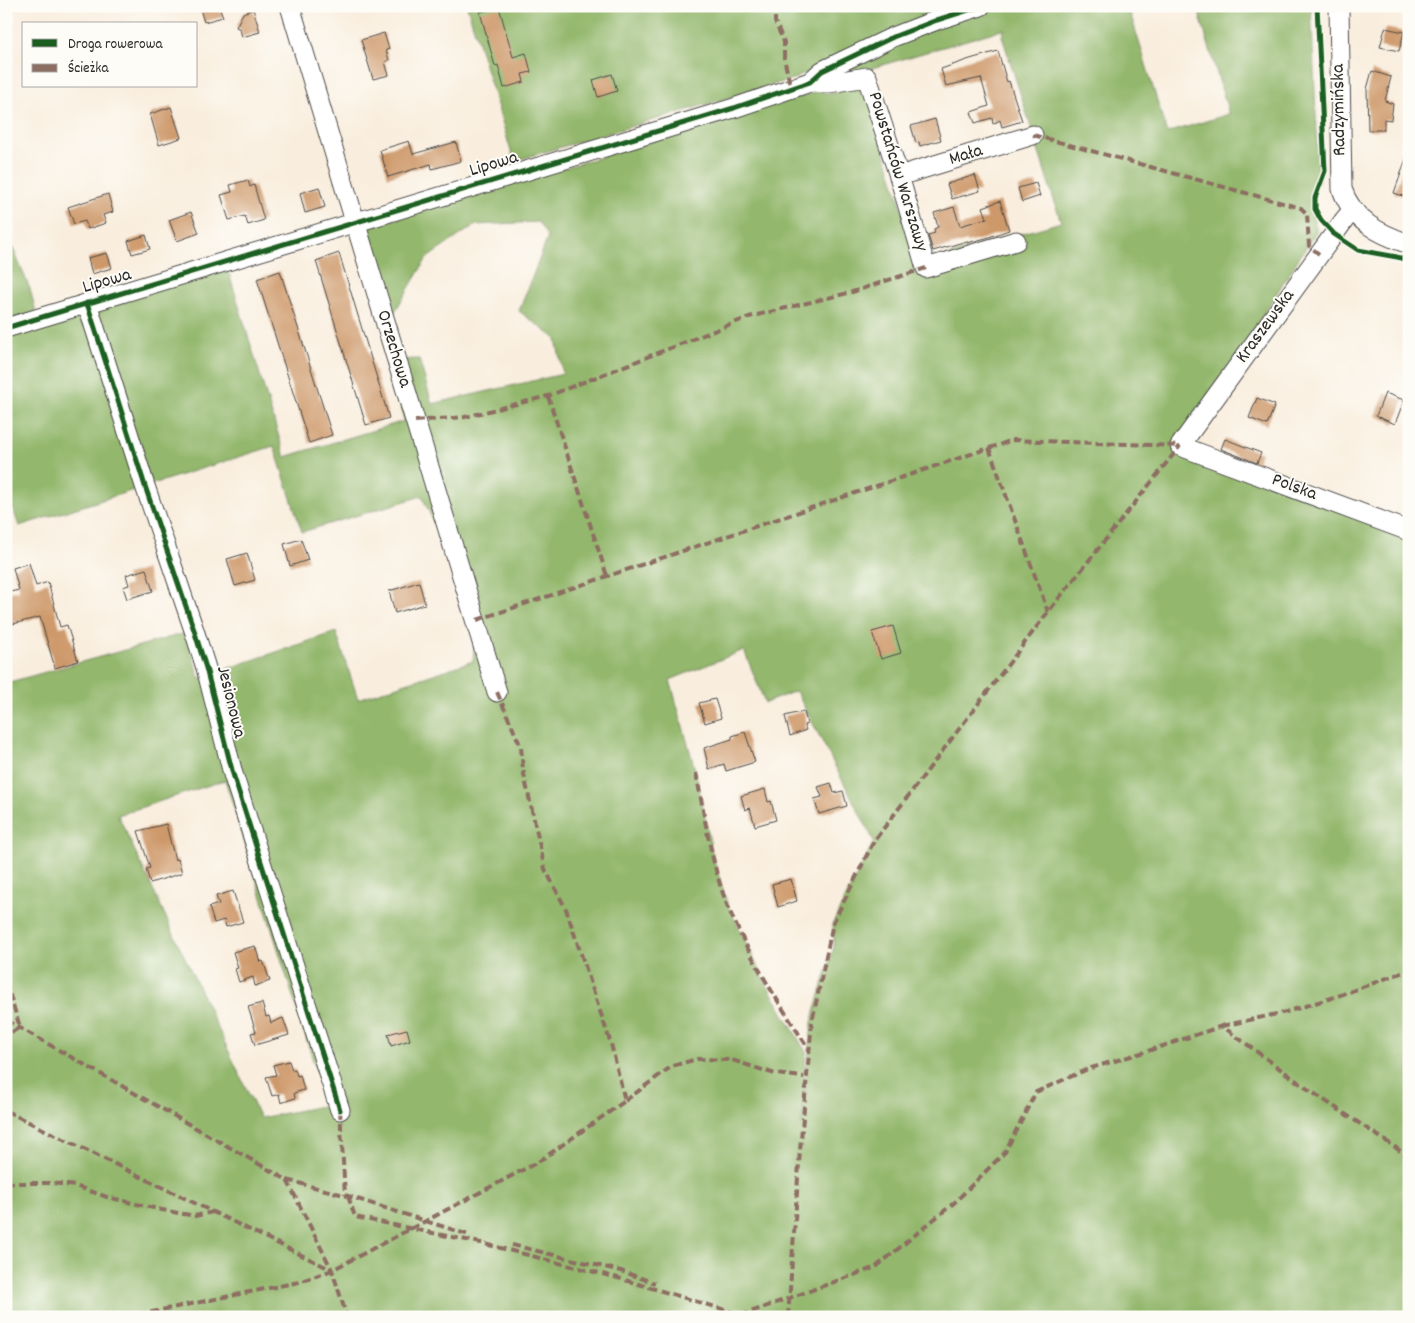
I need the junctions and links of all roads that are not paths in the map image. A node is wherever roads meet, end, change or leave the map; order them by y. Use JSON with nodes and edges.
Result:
{"nodes":[{"id":1,"x":290,"y":6,"type":"edge"},
{"id":2,"x":981,"y":6,"type":"edge"},
{"id":3,"x":1339,"y":6,"type":"edge"},
{"id":4,"x":867,"y":77,"type":"joint"},
{"id":5,"x":810,"y":82,"type":"junction"},
{"id":6,"x":1033,"y":135,"type":"dead end"},
{"id":7,"x":899,"y":176,"type":"junction"},
{"id":8,"x":1353,"y":210,"type":"junction"},
{"id":9,"x":355,"y":223,"type":"junction"},
{"id":10,"x":1016,"y":241,"type":"dead end"},
{"id":11,"x":1409,"y":244,"type":"edge"},
{"id":12,"x":87,"y":303,"type":"junction"},
{"id":13,"x":6,"y":328,"type":"edge"},
{"id":14,"x":1180,"y":446,"type":"joint"},
{"id":15,"x":1409,"y":531,"type":"edge"},
{"id":16,"x":497,"y":692,"type":"dead end"},
{"id":17,"x":340,"y":1110,"type":"dead end"}],
"edges":[{"from":1,"to":9,"type":"street","name":"Orzechowa"},
{"from":2,"to":5,"type":"street","name":"Lipowa"},
{"from":3,"to":8,"type":"street","name":"Radzymińska"},
{"from":4,"to":5,"type":"street","name":"Lipowa"},
{"from":4,"to":7,"type":"street","name":"Powstańców Warszawy"},
{"from":5,"to":9,"type":"street","name":"Lipowa"},
{"from":6,"to":7,"type":"street","name":"Mała"},
{"from":7,"to":10,"type":"street","name":"Powstańców Warszawy"},
{"from":8,"to":11,"type":"street"},
{"from":8,"to":14,"type":"street","name":"Kraszewska"},
{"from":9,"to":12,"type":"street","name":"Lipowa"},
{"from":9,"to":16,"type":"street","name":"Orzechowa"},
{"from":12,"to":13,"type":"street","name":"Lipowa"},
{"from":12,"to":17,"type":"street","name":"Jesionowa"},
{"from":14,"to":15,"type":"street","name":"Polska"}]}
